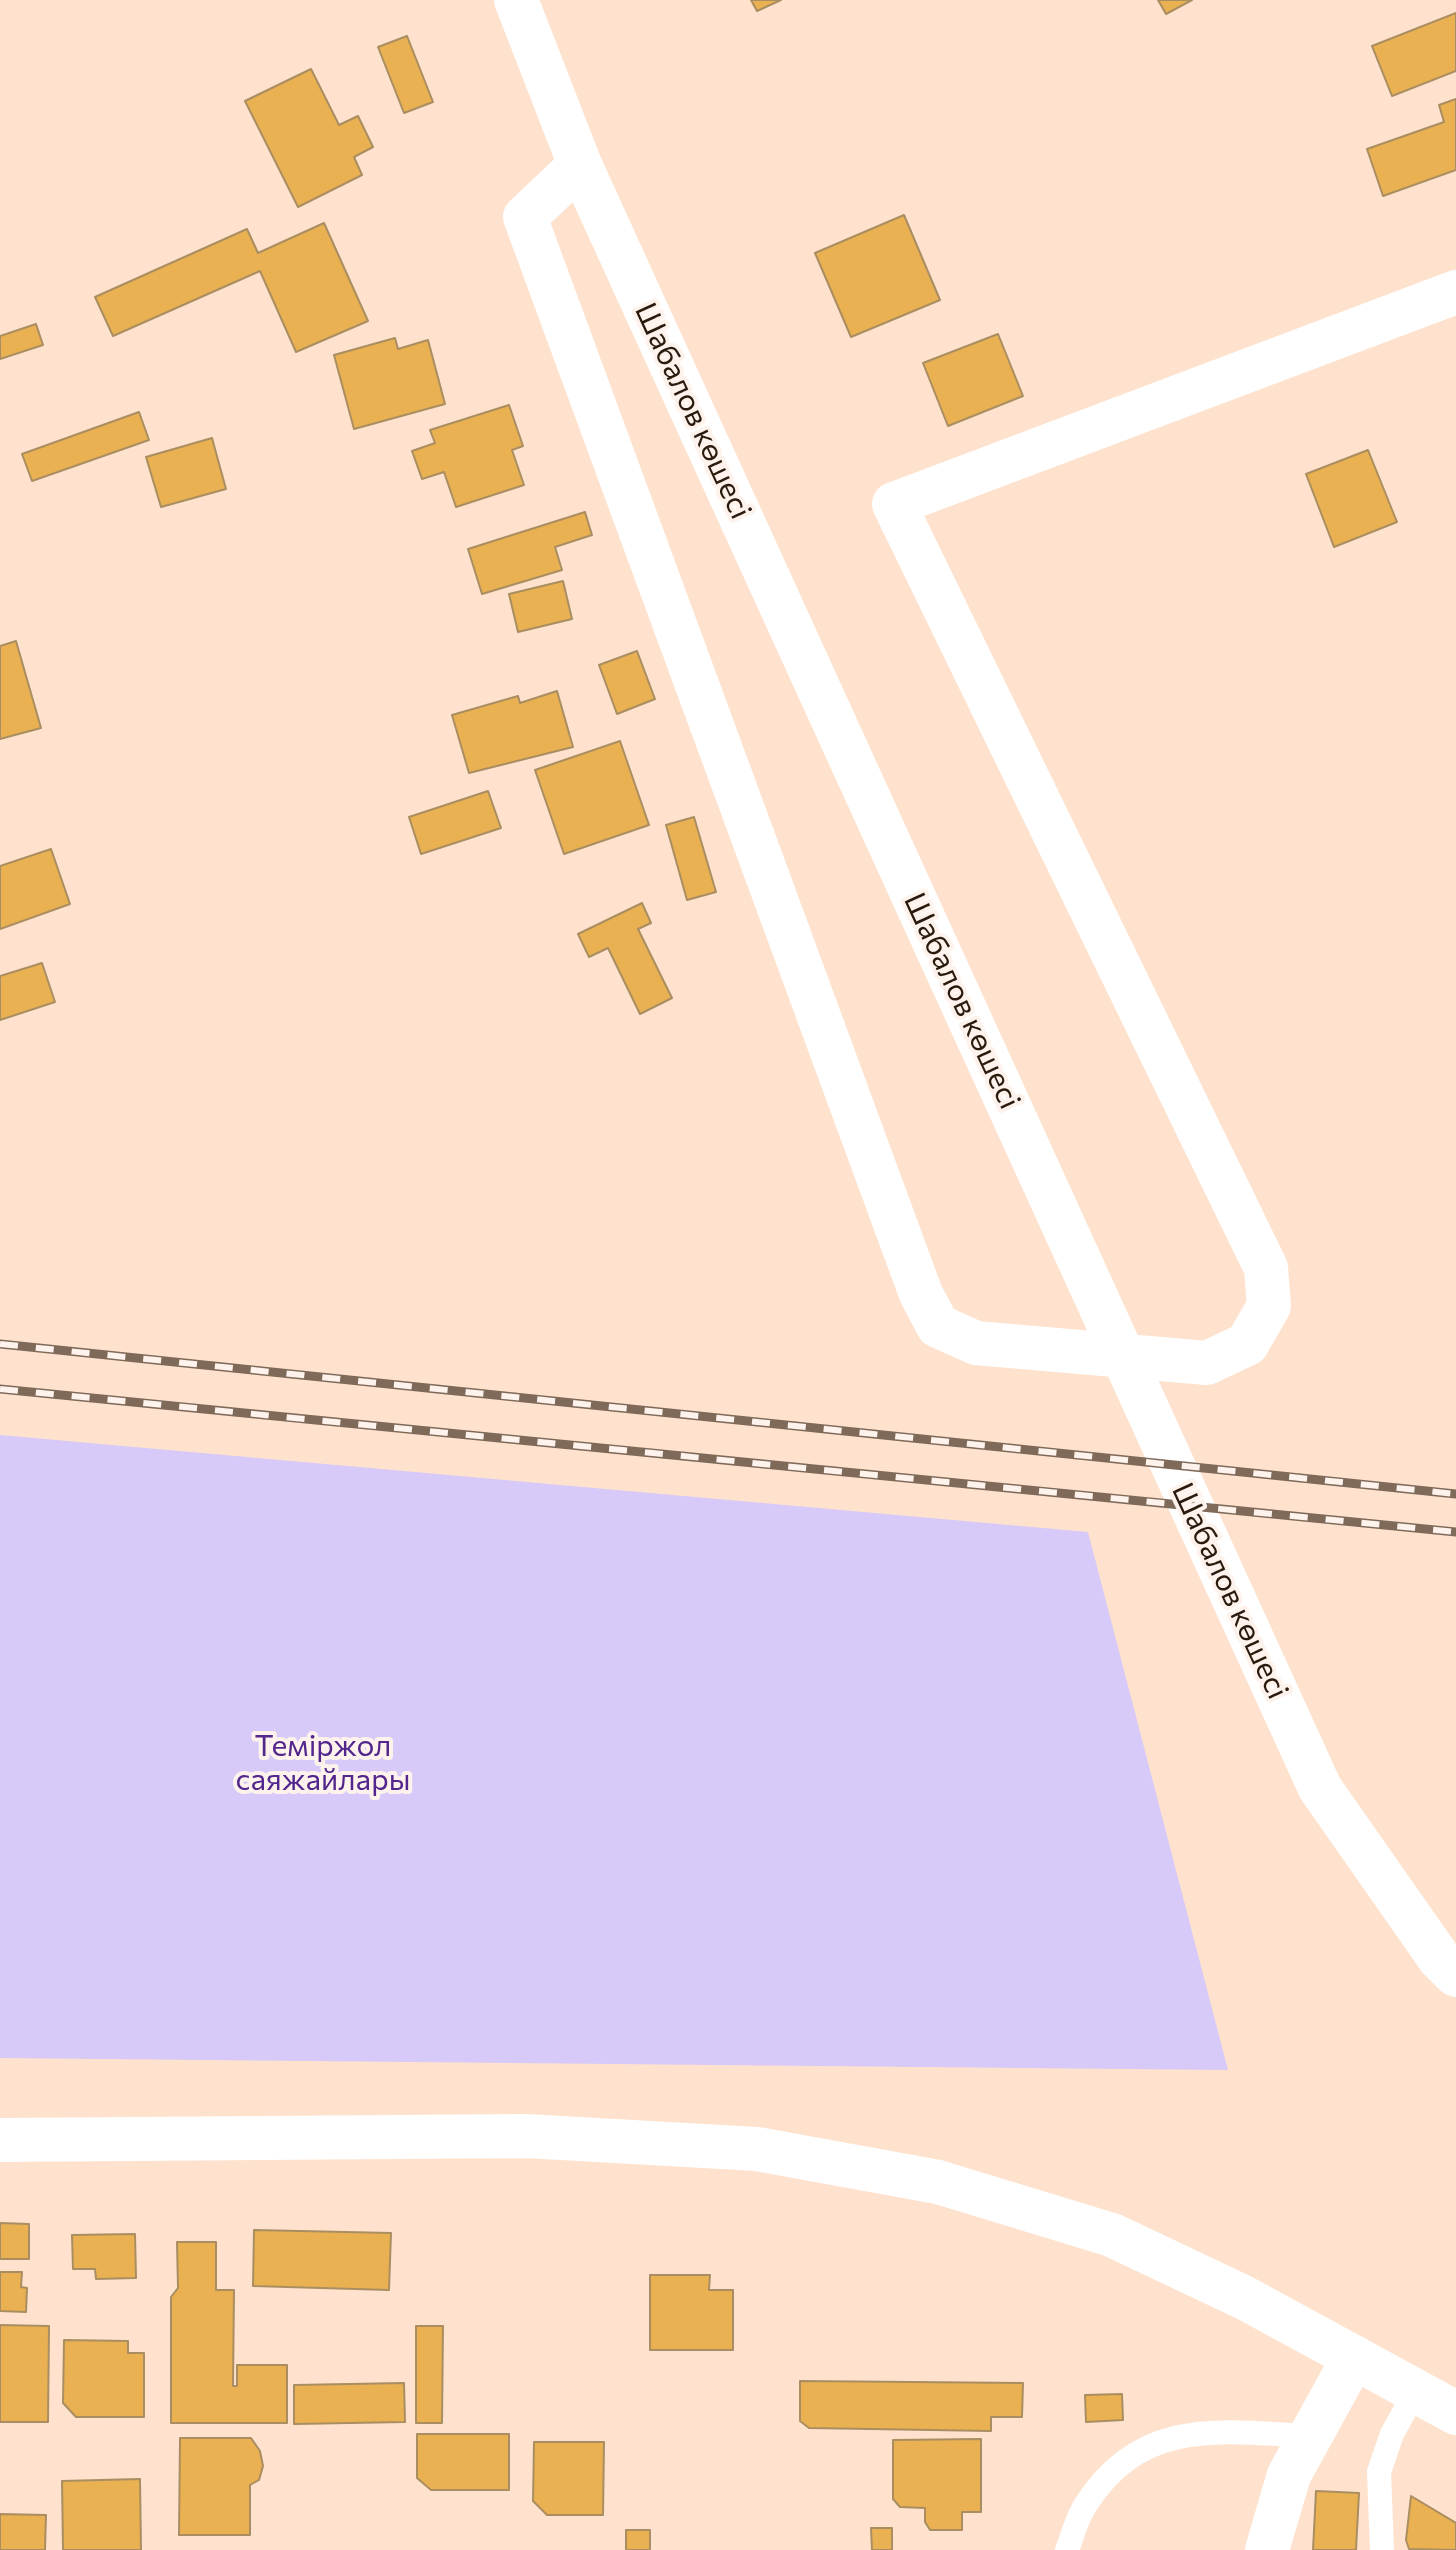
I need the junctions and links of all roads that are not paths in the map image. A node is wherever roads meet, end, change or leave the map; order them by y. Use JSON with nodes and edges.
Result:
{"nodes":[{"id":1,"x":516,"y":0,"type":"edge"},
{"id":2,"x":580,"y":165,"type":"junction"},
{"id":3,"x":1456,"y":292,"type":"edge"},
{"id":4,"x":1456,"y":1975,"type":"edge"},
{"id":5,"x":0,"y":2140,"type":"edge"},
{"id":6,"x":1354,"y":2357,"type":"junction"},
{"id":7,"x":1416,"y":2390,"type":"junction"},
{"id":8,"x":1456,"y":2413,"type":"edge"},
{"id":9,"x":1308,"y":2436,"type":"junction"},
{"id":10,"x":1067,"y":2550,"type":"edge"},
{"id":11,"x":1267,"y":2550,"type":"edge"},
{"id":12,"x":1382,"y":2550,"type":"edge"}],
"edges":[{"from":1,"to":2,"type":"main road","name":"Шабалов көшесі"},
{"from":2,"to":3,"type":"main road"},
{"from":2,"to":4,"type":"main road","name":"Шабалов көшесі"},
{"from":5,"to":6,"type":"main road"},
{"from":6,"to":7,"type":"main road"},
{"from":6,"to":9,"type":"main road"},
{"from":7,"to":8,"type":"main road"},
{"from":7,"to":12,"type":"lane"},
{"from":9,"to":10,"type":"lane"},
{"from":9,"to":11,"type":"main road"}]}
